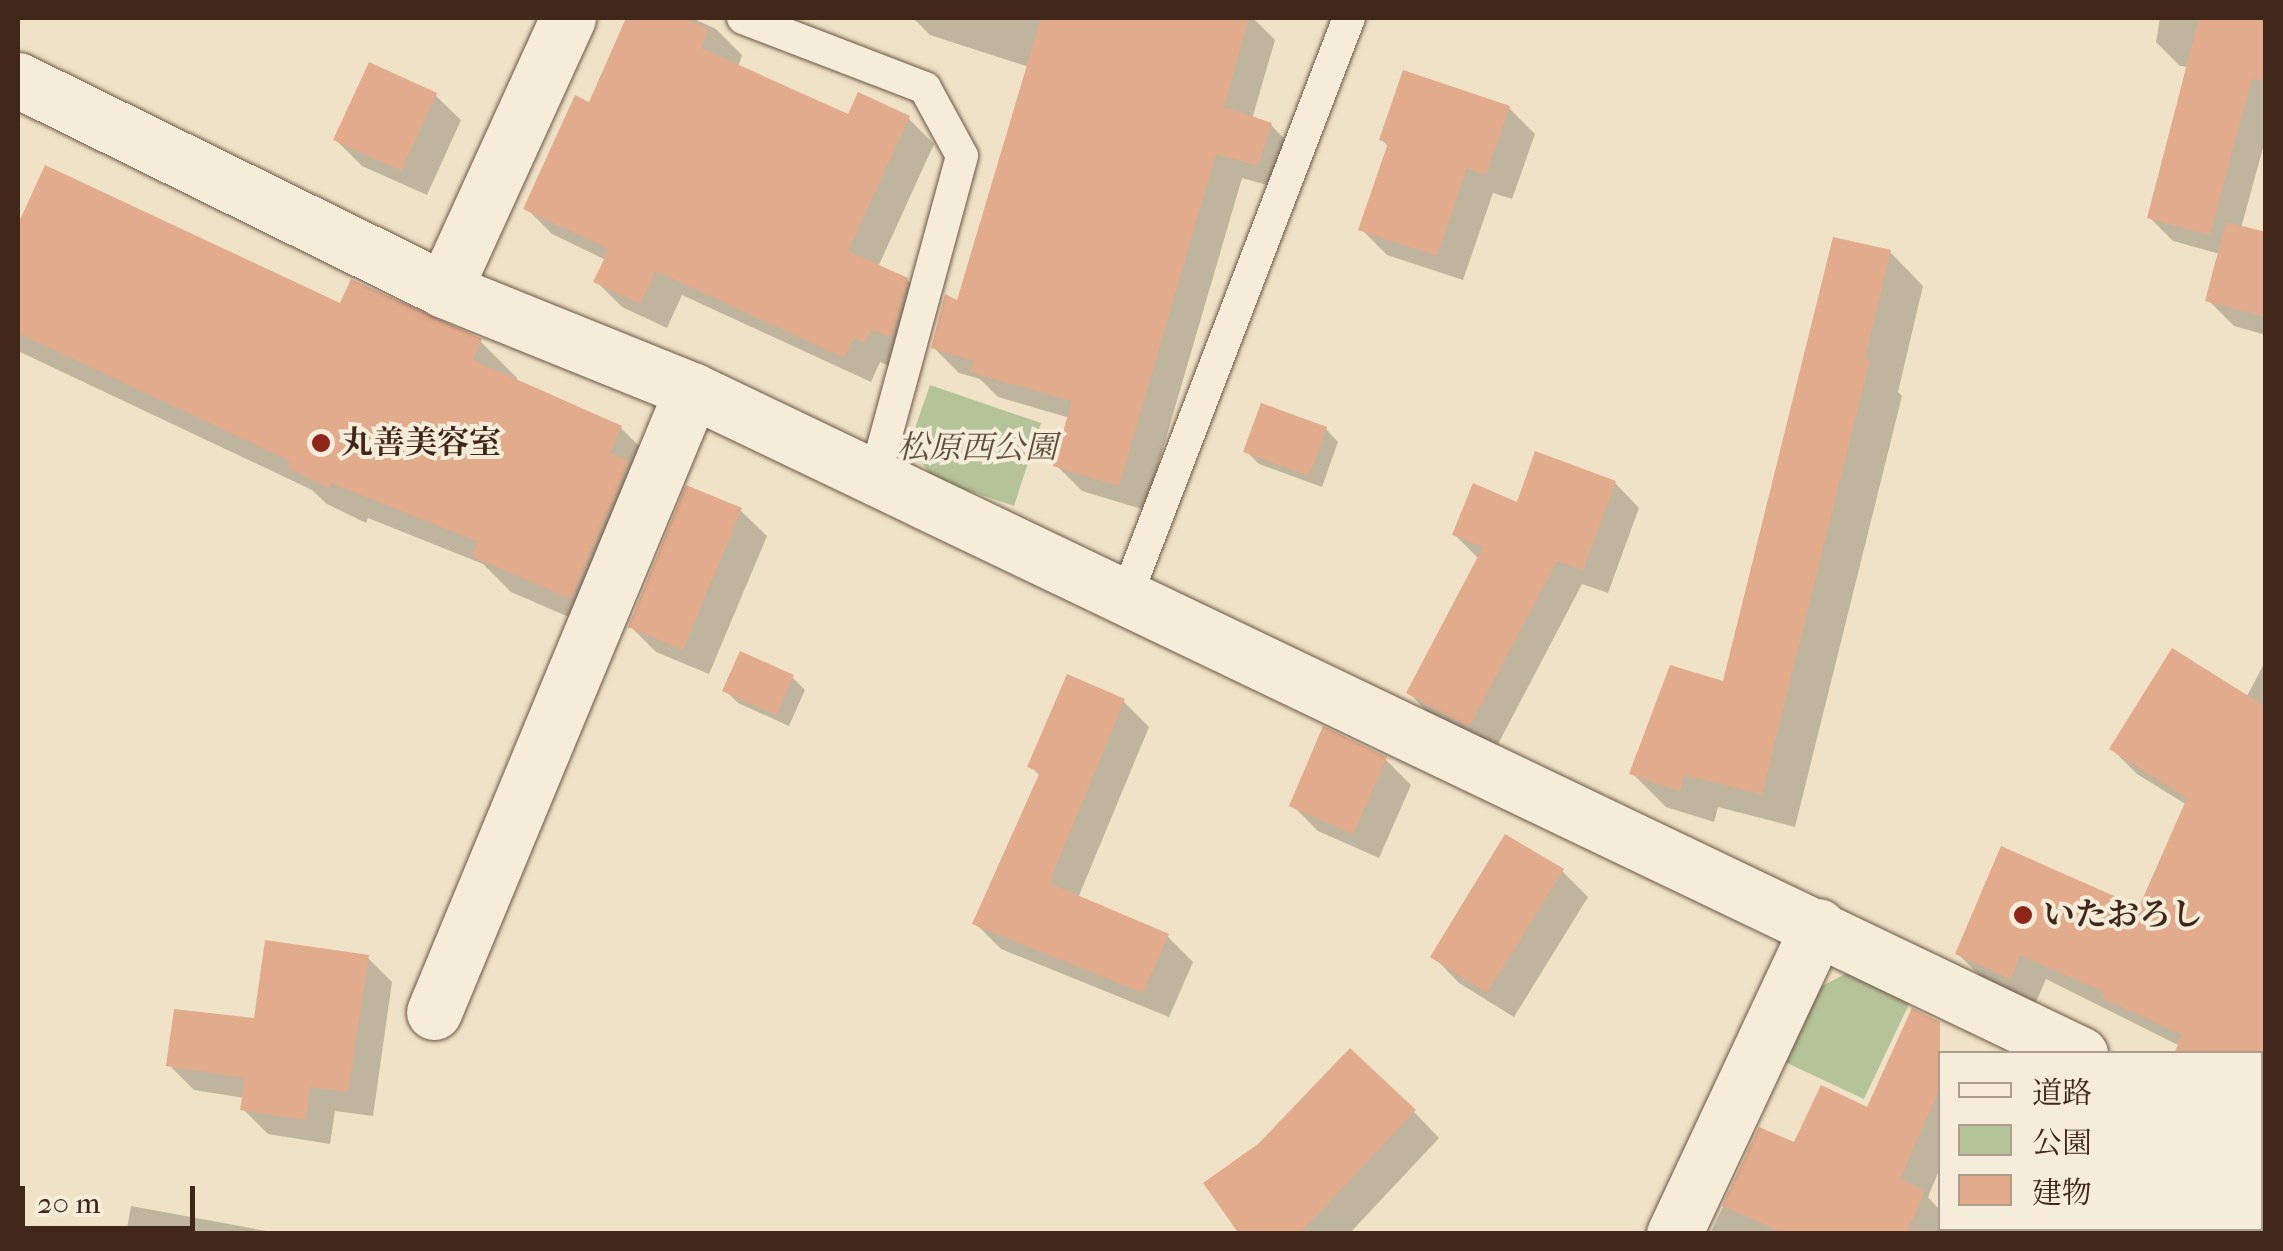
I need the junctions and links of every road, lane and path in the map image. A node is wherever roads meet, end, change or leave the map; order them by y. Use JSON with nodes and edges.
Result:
{"nodes":[{"id":1,"x":568,"y":18,"type":"edge"},
{"id":2,"x":744,"y":18,"type":"edge"},
{"id":3,"x":1350,"y":18,"type":"edge"},
{"id":4,"x":18,"y":80,"type":"edge"},
{"id":5,"x":444,"y":290,"type":"junction"},
{"id":6,"x":692,"y":390,"type":"junction"},
{"id":7,"x":875,"y":477,"type":"junction"},
{"id":8,"x":1126,"y":597,"type":"junction"},
{"id":9,"x":1818,"y":926,"type":"junction"},
{"id":10,"x":434,"y":1012,"type":"dead end"},
{"id":11,"x":2074,"y":1051,"type":"edge"},
{"id":12,"x":1674,"y":1234,"type":"edge"}],
"edges":[{"from":1,"to":5,"type":"street"},
{"from":2,"to":7,"type":"lane"},
{"from":3,"to":8,"type":"lane"},
{"from":4,"to":5,"type":"street"},
{"from":5,"to":6,"type":"street"},
{"from":6,"to":7,"type":"street"},
{"from":6,"to":10,"type":"street"},
{"from":7,"to":8,"type":"street"},
{"from":8,"to":9,"type":"street"},
{"from":9,"to":11,"type":"street"},
{"from":9,"to":12,"type":"street"}]}
